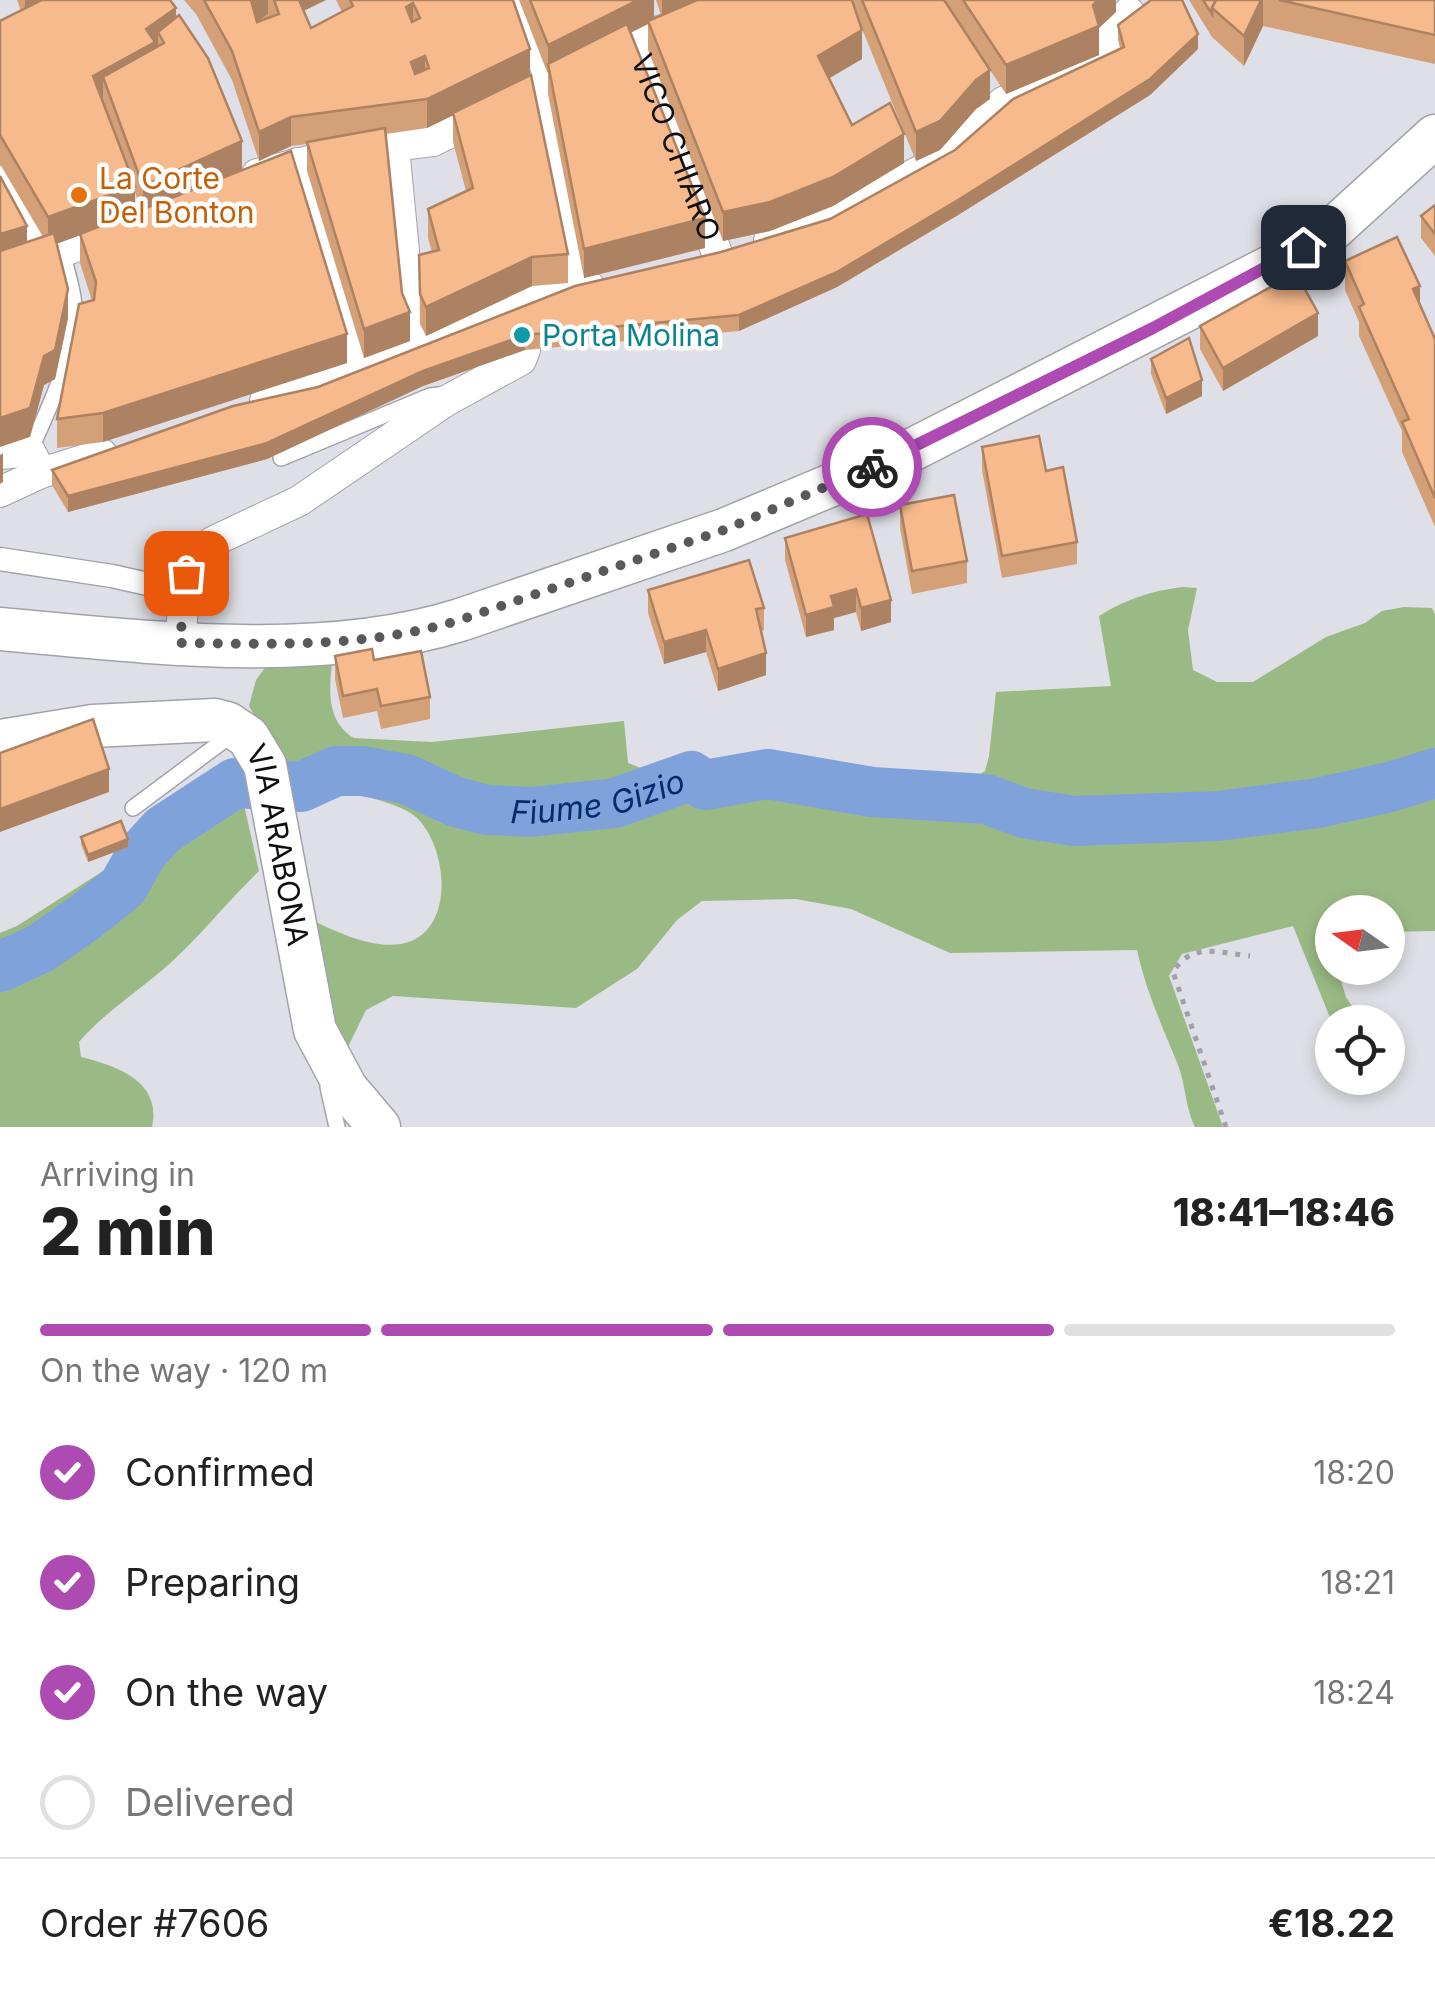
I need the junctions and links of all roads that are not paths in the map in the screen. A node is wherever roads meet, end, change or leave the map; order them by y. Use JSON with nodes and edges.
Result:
{"nodes":[{"id":1,"x":512,"y":0,"type":"edge"},
{"id":2,"x":745,"y":0,"type":"edge"},
{"id":3,"x":1132,"y":4,"type":"edge"},
{"id":4,"x":634,"y":40,"type":"junction"},
{"id":5,"x":984,"y":72,"type":"edge"},
{"id":6,"x":542,"y":87,"type":"junction"},
{"id":7,"x":1003,"y":102,"type":"junction"},
{"id":8,"x":1435,"y":136,"type":"edge"},
{"id":9,"x":240,"y":141,"type":"edge"},
{"id":10,"x":394,"y":148,"type":"junction"},
{"id":11,"x":297,"y":163,"type":"junction"},
{"id":12,"x":0,"y":181,"type":"edge"},
{"id":13,"x":146,"y":223,"type":"edge"},
{"id":14,"x":717,"y":253,"type":"junction"},
{"id":15,"x":51,"y":255,"type":"junction"},
{"id":16,"x":688,"y":262,"type":"edge"},
{"id":17,"x":0,"y":272,"type":"edge"},
{"id":18,"x":610,"y":281,"type":"edge"},
{"id":19,"x":578,"y":288,"type":"junction"},
{"id":20,"x":519,"y":327,"type":"junction"},
{"id":21,"x":421,"y":347,"type":"junction"},
{"id":22,"x":360,"y":370,"type":"junction"},
{"id":23,"x":446,"y":401,"type":"junction"},
{"id":24,"x":243,"y":407,"type":"edge"},
{"id":25,"x":136,"y":442,"type":"edge"},
{"id":26,"x":281,"y":458,"type":"dead end"},
{"id":27,"x":24,"y":459,"type":"edge"},
{"id":28,"x":0,"y":492,"type":"edge"},
{"id":29,"x":0,"y":558,"type":"edge"},
{"id":30,"x":184,"y":592,"type":"junction"},
{"id":31,"x":0,"y":630,"type":"edge"},
{"id":32,"x":180,"y":643,"type":"junction"},
{"id":33,"x":238,"y":730,"type":"junction"},
{"id":34,"x":0,"y":741,"type":"edge"},
{"id":35,"x":133,"y":808,"type":"dead end"},
{"id":36,"x":315,"y":1030,"type":"junction"},
{"id":37,"x":336,"y":1127,"type":"edge"},
{"id":38,"x":379,"y":1127,"type":"edge"}],
"edges":[{"from":1,"to":6,"type":"lane"},
{"from":2,"to":4,"type":"street"},
{"from":3,"to":7,"type":"street"},
{"from":4,"to":6,"type":"street"},
{"from":4,"to":14,"type":"street","name":"VICO CHIARO"},
{"from":5,"to":7,"type":"street"},
{"from":6,"to":10,"type":"street"},
{"from":6,"to":19,"type":"street"},
{"from":7,"to":14,"type":"street"},
{"from":8,"to":32,"type":"main road"},
{"from":9,"to":11,"type":"street"},
{"from":10,"to":11,"type":"street"},
{"from":10,"to":21,"type":"street"},
{"from":11,"to":22,"type":"street"},
{"from":12,"to":15,"type":"street"},
{"from":13,"to":15,"type":"street"},
{"from":14,"to":16,"type":"street"},
{"from":15,"to":17,"type":"street"},
{"from":15,"to":27,"type":"lane"},
{"from":18,"to":19,"type":"street"},
{"from":19,"to":20,"type":"street"},
{"from":20,"to":21,"type":"street"},
{"from":20,"to":23,"type":"street"},
{"from":21,"to":22,"type":"street"},
{"from":22,"to":24,"type":"street"},
{"from":23,"to":26,"type":"lane"},
{"from":23,"to":30,"type":"street"},
{"from":25,"to":27,"type":"street"},
{"from":27,"to":28,"type":"street"},
{"from":29,"to":30,"type":"street"},
{"from":30,"to":32,"type":"street"},
{"from":31,"to":32,"type":"main road"},
{"from":33,"to":34,"type":"main road","name":"VIA ARABONA"},
{"from":33,"to":35,"type":"lane"},
{"from":33,"to":36,"type":"main road","name":"VIA ARABONA"},
{"from":36,"to":37,"type":"lane"},
{"from":36,"to":38,"type":"main road","name":"VIA ARABONA"}]}
